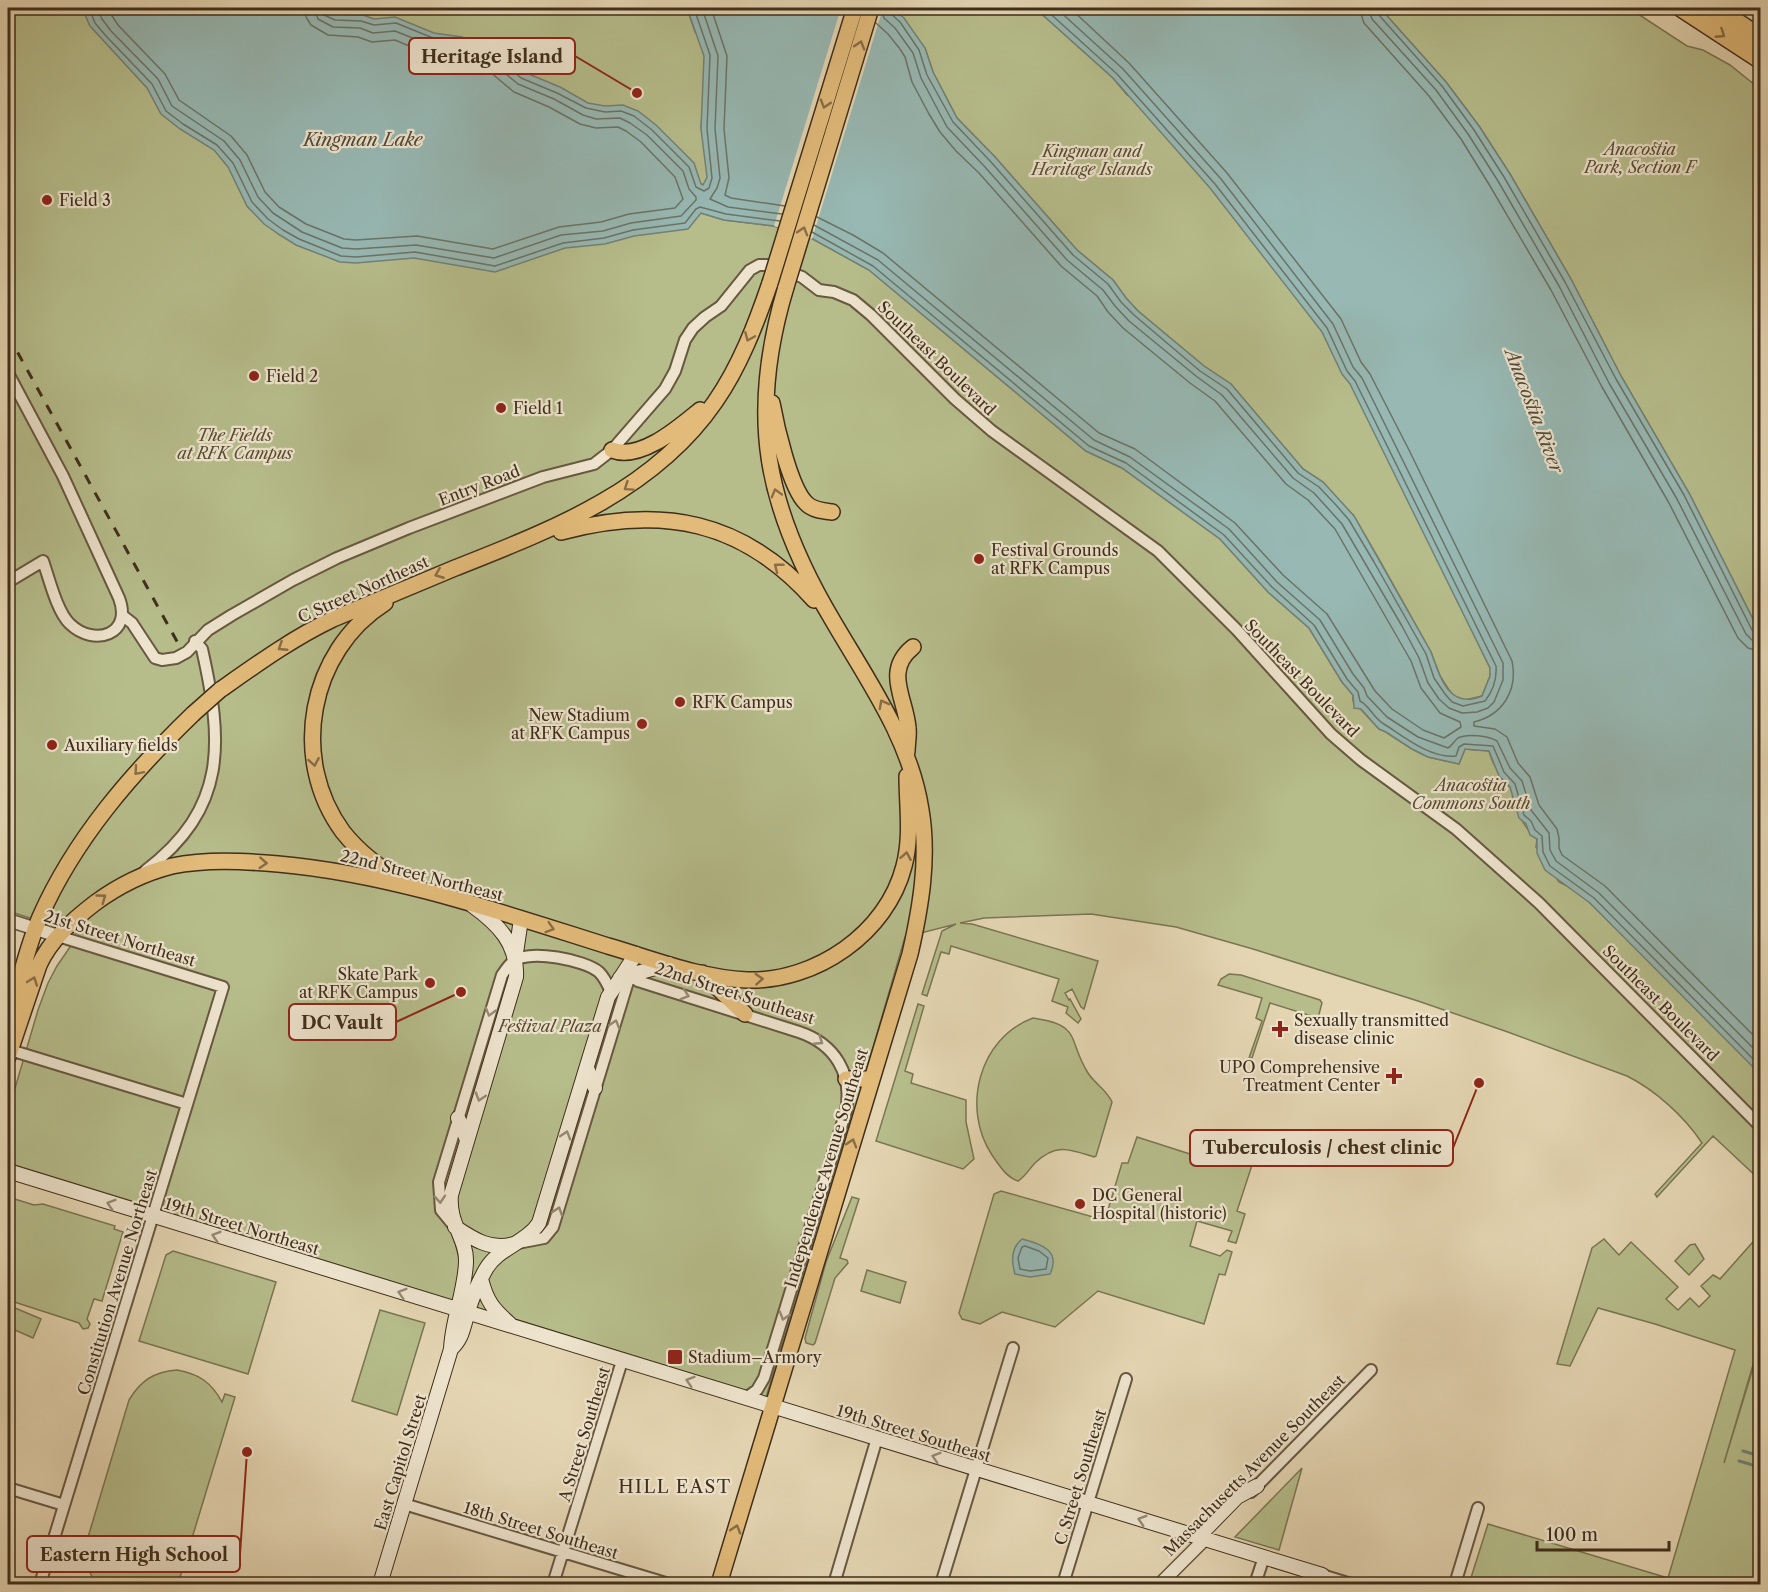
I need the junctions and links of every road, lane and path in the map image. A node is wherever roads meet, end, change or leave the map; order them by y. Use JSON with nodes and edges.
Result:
{"nodes":[{"id":1,"x":855,"y":8,"type":"edge"},
{"id":2,"x":871,"y":8,"type":"edge"},
{"id":3,"x":1682,"y":8,"type":"edge"},
{"id":4,"x":1715,"y":8,"type":"edge"},
{"id":5,"x":1761,"y":38,"type":"edge"},
{"id":6,"x":1761,"y":59,"type":"edge"},
{"id":7,"x":802,"y":277,"type":"joint"},
{"id":8,"x":769,"y":354,"type":"junction"},
{"id":9,"x":8,"y":374,"type":"edge"},
{"id":10,"x":730,"y":376,"type":"junction"},
{"id":11,"x":612,"y":450,"type":"junction"},
{"id":12,"x":832,"y":512,"type":"dead end"},
{"id":13,"x":518,"y":543,"type":"junction"},
{"id":14,"x":8,"y":582,"type":"edge"},
{"id":15,"x":389,"y":598,"type":"junction"},
{"id":16,"x":123,"y":616,"type":"junction"},
{"id":17,"x":834,"y":623,"type":"junction"},
{"id":18,"x":195,"y":641,"type":"junction"},
{"id":19,"x":913,"y":647,"type":"dead end"},
{"id":20,"x":906,"y":758,"type":"junction"},
{"id":21,"x":915,"y":812,"type":"junction"},
{"id":22,"x":355,"y":845,"type":"junction"},
{"id":23,"x":369,"y":877,"type":"junction"},
{"id":24,"x":132,"y":880,"type":"junction"},
{"id":25,"x":416,"y":889,"type":"junction"},
{"id":26,"x":892,"y":896,"type":"joint"},
{"id":27,"x":471,"y":905,"type":"junction"},
{"id":28,"x":521,"y":919,"type":"junction"},
{"id":29,"x":8,"y":920,"type":"edge"},
{"id":30,"x":36,"y":930,"type":"junction"},
{"id":31,"x":58,"y":936,"type":"junction"},
{"id":32,"x":580,"y":937,"type":"joint"},
{"id":33,"x":636,"y":954,"type":"junction"},
{"id":34,"x":515,"y":960,"type":"junction"},
{"id":35,"x":669,"y":964,"type":"junction"},
{"id":36,"x":702,"y":973,"type":"junction"},
{"id":37,"x":625,"y":977,"type":"junction"},
{"id":38,"x":223,"y":987,"type":"joint"},
{"id":39,"x":611,"y":992,"type":"junction"},
{"id":40,"x":745,"y":1014,"type":"junction"},
{"id":41,"x":8,"y":1022,"type":"edge"},
{"id":42,"x":9,"y":1053,"type":"edge"},
{"id":43,"x":587,"y":1068,"type":"junction"},
{"id":44,"x":846,"y":1078,"type":"junction"},
{"id":45,"x":872,"y":1079,"type":"junction"},
{"id":46,"x":595,"y":1088,"type":"junction"},
{"id":47,"x":187,"y":1104,"type":"junction"},
{"id":48,"x":458,"y":1118,"type":"junction"},
{"id":49,"x":1761,"y":1126,"type":"edge"},
{"id":50,"x":467,"y":1140,"type":"junction"},
{"id":51,"x":838,"y":1163,"type":"junction"},
{"id":52,"x":8,"y":1171,"type":"edge"},
{"id":53,"x":153,"y":1217,"type":"junction"},
{"id":54,"x":455,"y":1227,"type":"junction"},
{"id":55,"x":518,"y":1243,"type":"junction"},
{"id":56,"x":805,"y":1274,"type":"junction"},
{"id":57,"x":481,"y":1280,"type":"junction"},
{"id":58,"x":463,"y":1312,"type":"junction"},
{"id":59,"x":515,"y":1328,"type":"junction"},
{"id":60,"x":1013,"y":1348,"type":"dead end"},
{"id":61,"x":622,"y":1361,"type":"junction"},
{"id":62,"x":1371,"y":1370,"type":"dead end"},
{"id":63,"x":1126,"y":1379,"type":"dead end"},
{"id":64,"x":746,"y":1398,"type":"junction"},
{"id":65,"x":774,"y":1407,"type":"junction"},
{"id":66,"x":877,"y":1438,"type":"junction"},
{"id":67,"x":976,"y":1469,"type":"junction"},
{"id":68,"x":1257,"y":1486,"type":"joint"},
{"id":69,"x":8,"y":1488,"type":"edge"},
{"id":70,"x":1088,"y":1503,"type":"junction"},
{"id":71,"x":404,"y":1504,"type":"junction"},
{"id":72,"x":64,"y":1506,"type":"junction"},
{"id":73,"x":1478,"y":1508,"type":"dead end"},
{"id":74,"x":1202,"y":1538,"type":"junction"},
{"id":75,"x":563,"y":1552,"type":"junction"},
{"id":76,"x":1264,"y":1557,"type":"junction"},
{"id":77,"x":1323,"y":1580,"type":"edge"},
{"id":78,"x":40,"y":1584,"type":"edge"},
{"id":79,"x":380,"y":1584,"type":"edge"},
{"id":80,"x":553,"y":1584,"type":"edge"},
{"id":81,"x":669,"y":1584,"type":"edge"},
{"id":82,"x":719,"y":1584,"type":"edge"},
{"id":83,"x":834,"y":1584,"type":"edge"},
{"id":84,"x":941,"y":1584,"type":"edge"},
{"id":85,"x":1063,"y":1584,"type":"edge"},
{"id":86,"x":1160,"y":1584,"type":"edge"},
{"id":87,"x":1255,"y":1584,"type":"edge"},
{"id":88,"x":1351,"y":1584,"type":"edge"},
{"id":89,"x":1455,"y":1584,"type":"edge"}],
"edges":[{"from":1,"to":10,"type":"main road","name":"C Street Northeast","one_way":true,"bridge":true},
{"from":8,"to":2,"type":"main road","name":"Independence Avenue Southeast","one_way":true,"bridge":true},
{"from":3,"to":6,"type":"highway","one_way":true},
{"from":4,"to":5,"type":"highway"},
{"from":7,"to":11,"type":"street","name":"Entry Road"},
{"from":7,"to":49,"type":"street","name":"Southeast Boulevard"},
{"from":8,"to":12,"type":"main road"},
{"from":17,"to":8,"type":"main road","name":"Independence Avenue Southeast","one_way":true},
{"from":9,"to":16,"type":"street","name":"Entry Road"},
{"from":10,"to":11,"type":"main road"},
{"from":10,"to":13,"type":"main road","name":"C Street Northeast","one_way":true},
{"from":11,"to":18,"type":"street","name":"Entry Road"},
{"from":13,"to":15,"type":"main road","name":"C Street Northeast","one_way":true},
{"from":17,"to":13,"type":"main road","one_way":true},
{"from":14,"to":16,"type":"street"},
{"from":15,"to":22,"type":"main road","one_way":true},
{"from":15,"to":30,"type":"main road","name":"C Street Northeast","one_way":true,"bridge":true},
{"from":16,"to":18,"type":"street","name":"Entry Road"},
{"from":20,"to":17,"type":"main road","name":"Independence Avenue Southeast","one_way":true},
{"from":18,"to":24,"type":"street"},
{"from":19,"to":20,"type":"main road"},
{"from":20,"to":21,"type":"main road","name":"Independence Avenue Southeast"},
{"from":26,"to":21,"type":"main road","name":"Independence Avenue Southeast","one_way":true},
{"from":21,"to":45,"type":"main road","name":"Independence Avenue Southeast"},
{"from":22,"to":23,"type":"main road"},
{"from":22,"to":25,"type":"main road"},
{"from":24,"to":23,"type":"main road","name":"22nd Street Northeast","one_way":true},
{"from":23,"to":25,"type":"main road","name":"22nd Street Northeast"},
{"from":31,"to":24,"type":"main road","name":"22nd Street Northeast","one_way":true},
{"from":25,"to":27,"type":"main road","name":"22nd Street Northeast"},
{"from":36,"to":26,"type":"main road","name":"22nd Street Southeast","one_way":true},
{"from":27,"to":28,"type":"main road","name":"22nd Street Northeast"},
{"from":27,"to":34,"type":"main road"},
{"from":28,"to":32,"type":"main road","name":"22nd Street Northeast","one_way":true},
{"from":28,"to":34,"type":"main road"},
{"from":29,"to":30,"type":"street","name":"21st Street Northeast"},
{"from":30,"to":31,"type":"street","name":"21st Street Northeast"},
{"from":30,"to":41,"type":"main road","name":"C Street Northeast"},
{"from":31,"to":38,"type":"street","name":"21st Street Northeast"},
{"from":42,"to":31,"type":"main road","one_way":true},
{"from":32,"to":33,"type":"main road","name":"22nd Street Southeast"},
{"from":33,"to":35,"type":"main road","name":"22nd Street Southeast"},
{"from":33,"to":37,"type":"main road"},
{"from":34,"to":39,"type":"street"},
{"from":34,"to":48,"type":"street","one_way":true},
{"from":34,"to":50,"type":"main road","one_way":true},
{"from":35,"to":36,"type":"main road","name":"22nd Street Southeast"},
{"from":35,"to":37,"type":"main road"},
{"from":36,"to":40,"type":"main road"},
{"from":37,"to":39,"type":"main road"},
{"from":37,"to":40,"type":"street","name":"22nd Street Southeast","one_way":true},
{"from":46,"to":37,"type":"street","one_way":true},
{"from":38,"to":47,"type":"street","name":"Constitution Avenue Northeast"},
{"from":39,"to":43,"type":"main road"},
{"from":40,"to":44,"type":"street","name":"22nd Street Southeast","one_way":true},
{"from":42,"to":47,"type":"street"},
{"from":43,"to":46,"type":"main road"},
{"from":55,"to":43,"type":"main road","one_way":true},
{"from":44,"to":45,"type":"main road"},
{"from":44,"to":51,"type":"street","name":"Independence Avenue Southeast"},
{"from":51,"to":45,"type":"main road","name":"Independence Avenue Southeast","one_way":true},
{"from":55,"to":46,"type":"street","one_way":true},
{"from":47,"to":53,"type":"street","name":"Constitution Avenue Northeast"},
{"from":48,"to":50,"type":"main road"},
{"from":48,"to":54,"type":"street","one_way":true},
{"from":50,"to":54,"type":"main road"},
{"from":51,"to":56,"type":"main road","name":"Independence Avenue Southeast"},
{"from":53,"to":52,"type":"main road","name":"19th Street Northeast","one_way":true},
{"from":58,"to":53,"type":"main road","name":"19th Street Northeast","one_way":true},
{"from":53,"to":72,"type":"street","name":"Constitution Avenue Northeast"},
{"from":54,"to":55,"type":"main road"},
{"from":54,"to":58,"type":"main road"},
{"from":55,"to":57,"type":"main road"},
{"from":56,"to":64,"type":"street","name":"Independence Avenue Southeast","one_way":true},
{"from":56,"to":65,"type":"main road","name":"Independence Avenue Southeast"},
{"from":57,"to":58,"type":"main road"},
{"from":57,"to":59,"type":"main road"},
{"from":58,"to":59,"type":"main road","name":"19th Street Southeast"},
{"from":58,"to":71,"type":"main road","name":"East Capitol Street"},
{"from":59,"to":61,"type":"main road","name":"19th Street Southeast"},
{"from":60,"to":67,"type":"street"},
{"from":64,"to":61,"type":"main road","name":"19th Street Southeast","one_way":true},
{"from":61,"to":75,"type":"street","name":"A Street Southeast"},
{"from":62,"to":68,"type":"street","name":"Massachusetts Avenue Southeast"},
{"from":63,"to":70,"type":"street","name":"C Street Southeast"},
{"from":64,"to":65,"type":"main road","name":"19th Street Southeast"},
{"from":65,"to":66,"type":"main road","name":"19th Street Southeast"},
{"from":82,"to":65,"type":"main road","name":"Independence Avenue Southeast","one_way":true},
{"from":67,"to":66,"type":"main road","name":"19th Street Southeast","one_way":true},
{"from":66,"to":83,"type":"street"},
{"from":67,"to":70,"type":"main road","name":"19th Street Southeast"},
{"from":67,"to":84,"type":"street"},
{"from":68,"to":74,"type":"main road"},
{"from":69,"to":72,"type":"street"},
{"from":74,"to":70,"type":"main road","name":"19th Street Southeast","one_way":true},
{"from":70,"to":85,"type":"street","name":"C Street Southeast"},
{"from":71,"to":75,"type":"street","name":"18th Street Southeast"},
{"from":71,"to":79,"type":"main road","name":"East Capitol Street"},
{"from":72,"to":78,"type":"street","name":"Constitution Avenue Northeast"},
{"from":73,"to":89,"type":"street"},
{"from":74,"to":76,"type":"main road","name":"19th Street Southeast"},
{"from":74,"to":86,"type":"street","name":"Massachusetts Avenue Southeast"},
{"from":75,"to":80,"type":"street","name":"A Street Southeast"},
{"from":75,"to":81,"type":"street","name":"18th Street Southeast"},
{"from":76,"to":77,"type":"main road","name":"19th Street Southeast"},
{"from":76,"to":87,"type":"street"},
{"from":77,"to":88,"type":"street","name":"19th Street Southeast"}]}
